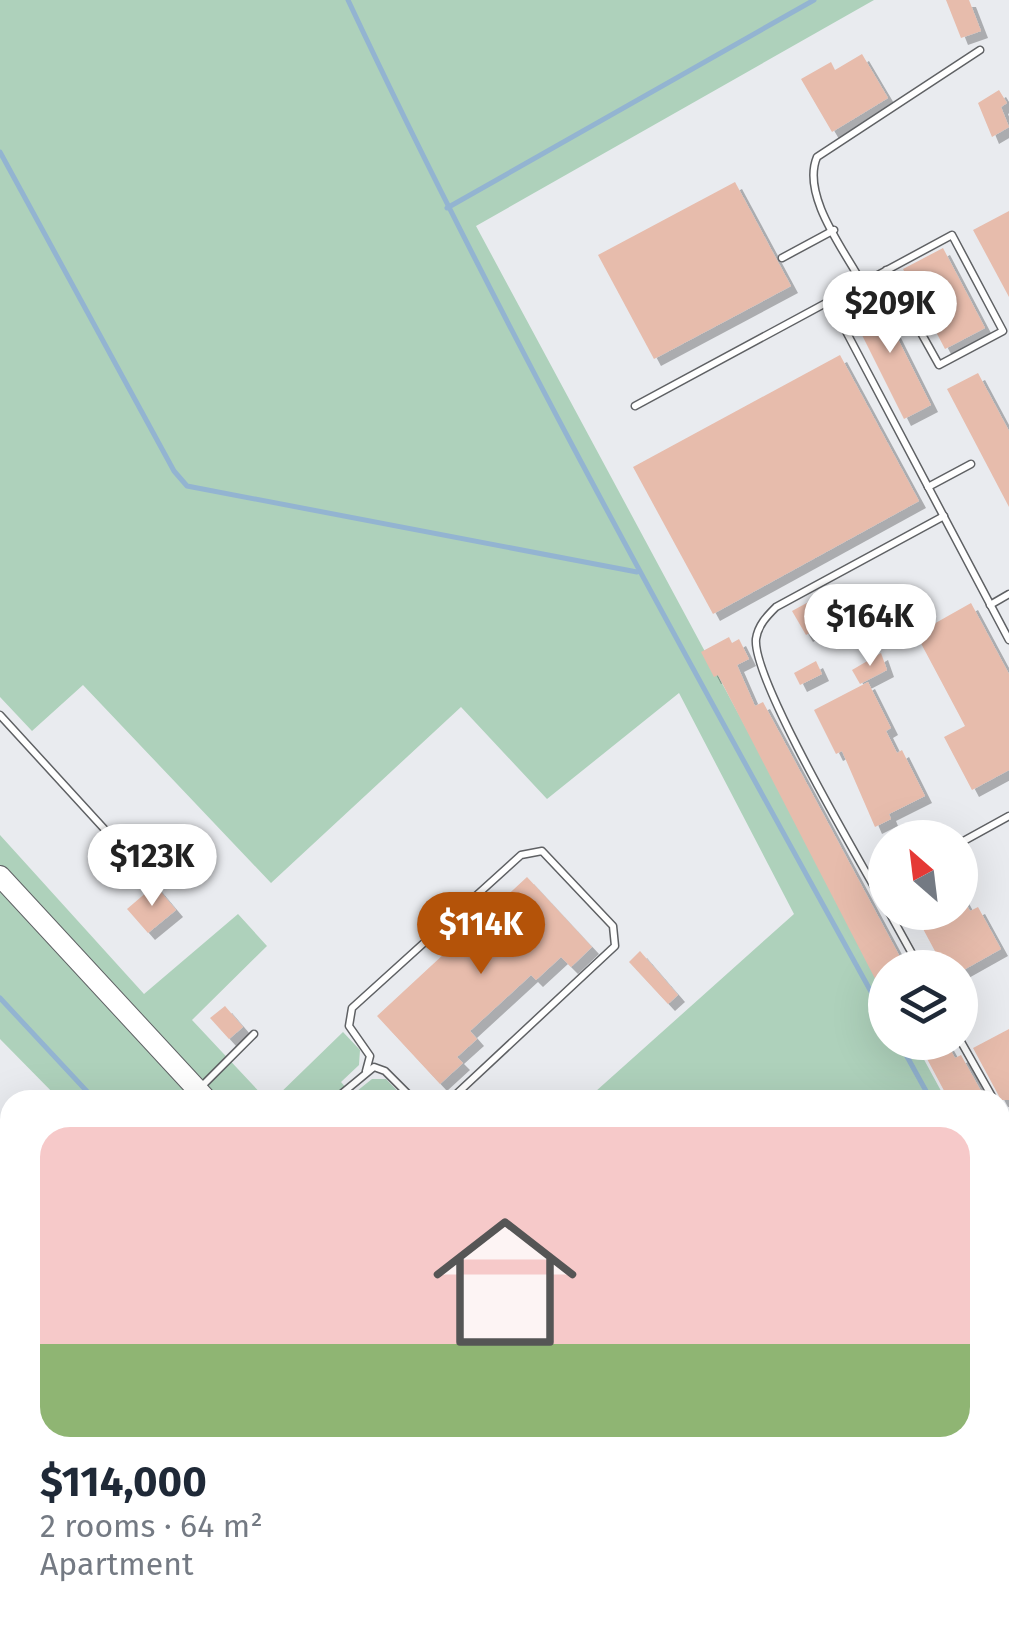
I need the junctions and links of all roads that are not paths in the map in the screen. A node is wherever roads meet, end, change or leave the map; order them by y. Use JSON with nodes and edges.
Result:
{"nodes":[{"id":1,"x":980,"y":50,"type":"dead end"},
{"id":2,"x":834,"y":230,"type":"junction"},
{"id":3,"x":782,"y":258,"type":"dead end"},
{"id":4,"x":886,"y":270,"type":"junction"},
{"id":5,"x":862,"y":283,"type":"junction"},
{"id":6,"x":830,"y":301,"type":"junction"},
{"id":7,"x":636,"y":406,"type":"dead end"},
{"id":8,"x":971,"y":464,"type":"dead end"},
{"id":9,"x":928,"y":487,"type":"junction"},
{"id":10,"x":944,"y":516,"type":"junction"},
{"id":11,"x":1009,"y":594,"type":"edge"},
{"id":12,"x":990,"y":605,"type":"junction"},
{"id":13,"x":1009,"y":640,"type":"edge"},
{"id":14,"x":0,"y":715,"type":"edge"},
{"id":15,"x":1009,"y":816,"type":"edge"},
{"id":16,"x":978,"y":833,"type":"edge"},
{"id":17,"x":140,"y":868,"type":"dead end"},
{"id":18,"x":868,"y":874,"type":"edge"},
{"id":19,"x":0,"y":876,"type":"edge"},
{"id":20,"x":254,"y":1034,"type":"dead end"},
{"id":21,"x":971,"y":1060,"type":"edge"},
{"id":22,"x":366,"y":1071,"type":"junction"},
{"id":23,"x":198,"y":1090,"type":"edge"},
{"id":24,"x":207,"y":1090,"type":"edge"},
{"id":25,"x":345,"y":1090,"type":"edge"},
{"id":26,"x":404,"y":1090,"type":"edge"},
{"id":27,"x":461,"y":1090,"type":"edge"},
{"id":28,"x":988,"y":1090,"type":"edge"}],
"edges":[{"from":1,"to":2,"type":"lane"},
{"from":2,"to":3,"type":"lane"},
{"from":2,"to":5,"type":"lane"},
{"from":4,"to":4,"type":"lane"},
{"from":4,"to":5,"type":"lane"},
{"from":5,"to":6,"type":"lane"},
{"from":6,"to":7,"type":"lane"},
{"from":6,"to":9,"type":"lane"},
{"from":8,"to":9,"type":"lane"},
{"from":9,"to":10,"type":"lane"},
{"from":10,"to":12,"type":"lane"},
{"from":10,"to":18,"type":"lane"},
{"from":11,"to":12,"type":"lane"},
{"from":12,"to":13,"type":"lane"},
{"from":14,"to":17,"type":"lane"},
{"from":15,"to":16,"type":"lane"},
{"from":19,"to":23,"type":"main road"},
{"from":20,"to":24,"type":"lane"},
{"from":21,"to":28,"type":"lane"},
{"from":22,"to":25,"type":"lane"},
{"from":22,"to":26,"type":"lane"},
{"from":22,"to":27,"type":"lane"}]}
